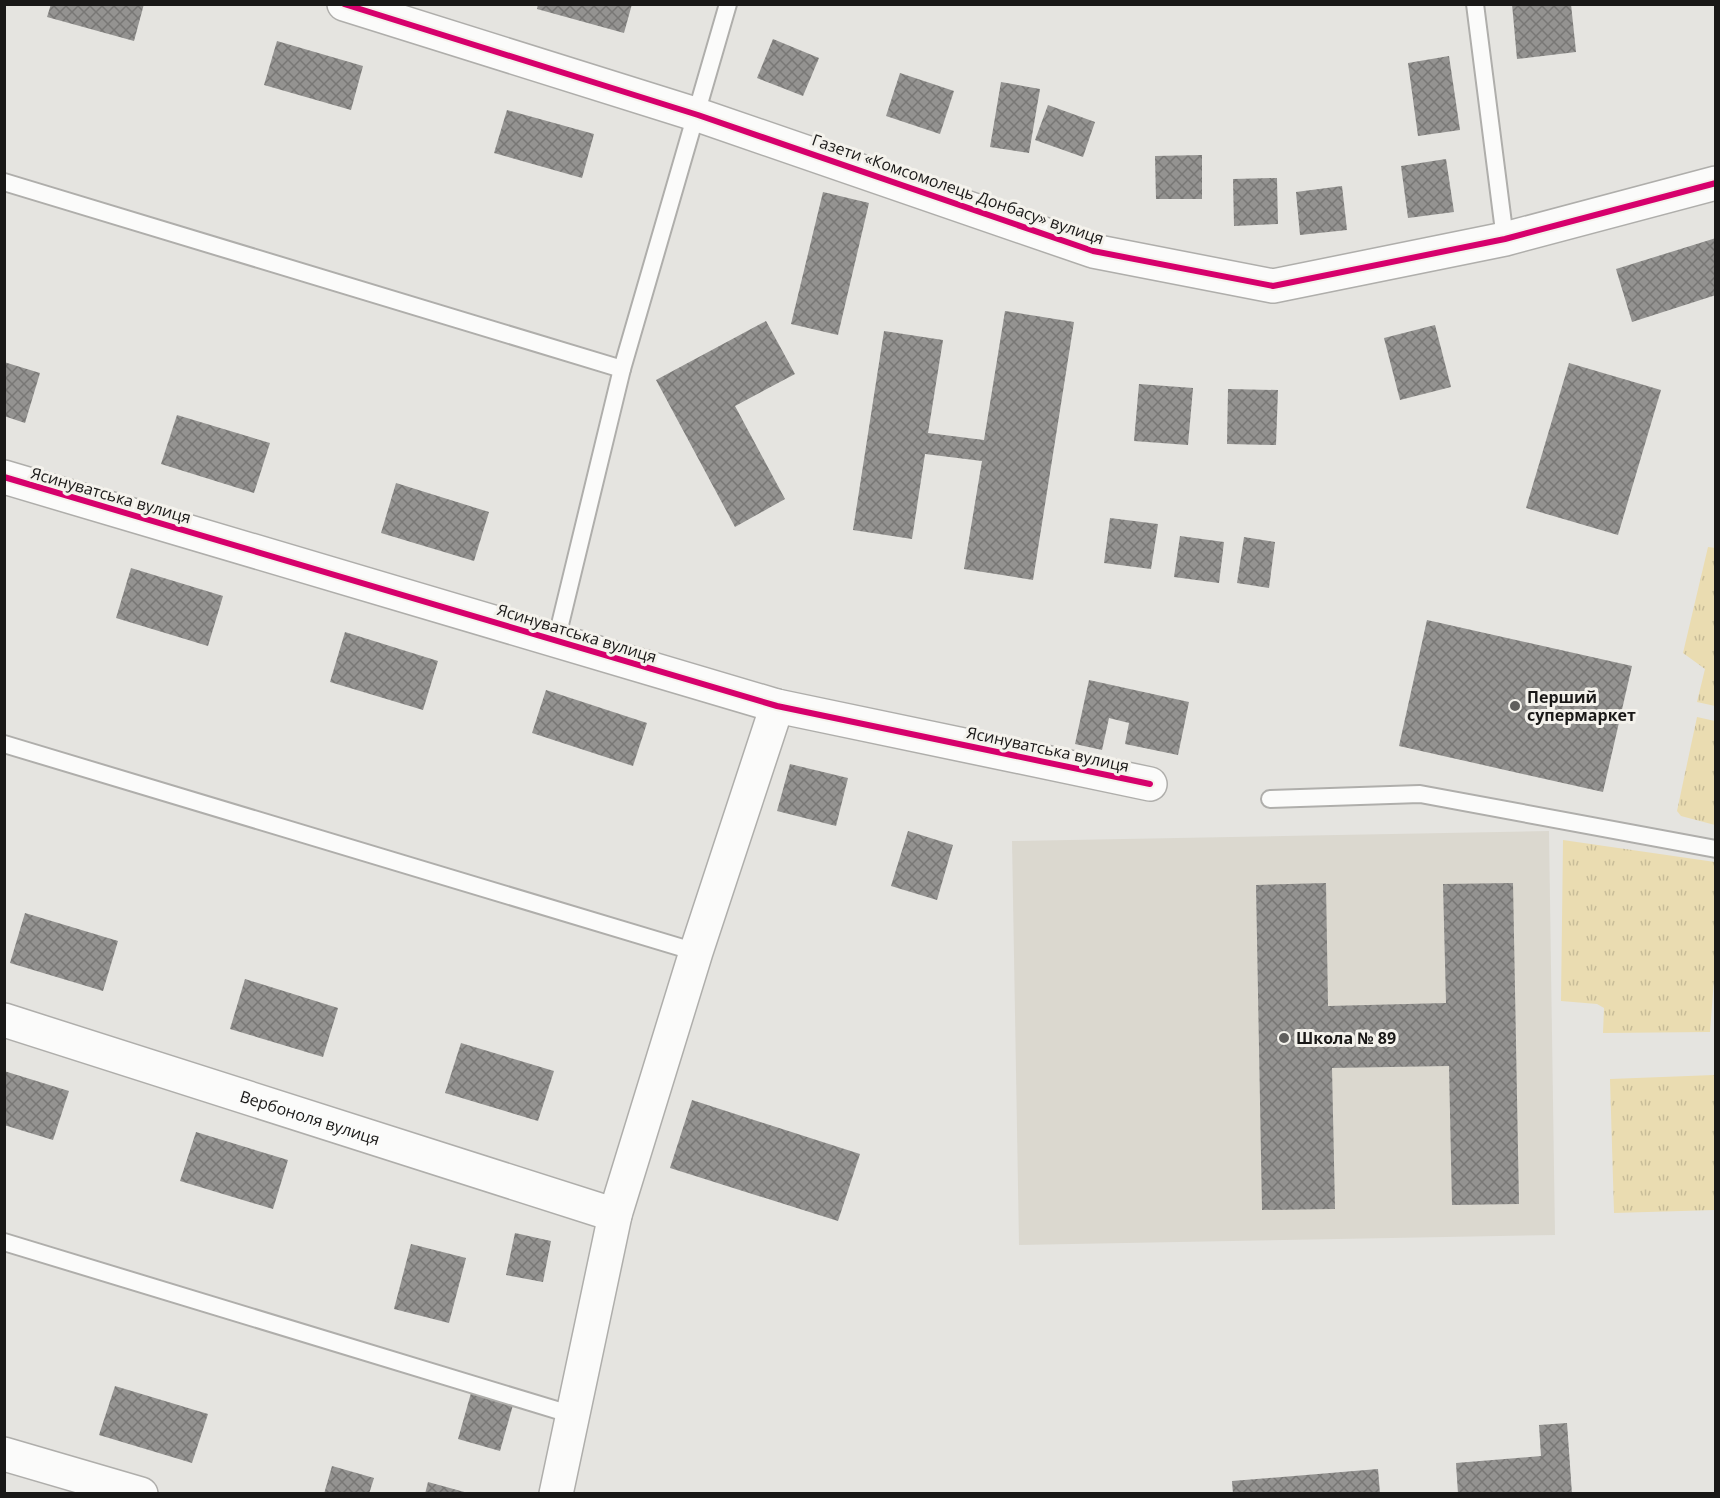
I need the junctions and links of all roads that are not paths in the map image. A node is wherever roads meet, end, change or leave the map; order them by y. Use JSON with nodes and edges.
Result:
{"nodes":[{"id":1,"x":344,"y":4,"type":"edge"},
{"id":2,"x":728,"y":4,"type":"edge"},
{"id":3,"x":1475,"y":4,"type":"edge"},
{"id":4,"x":698,"y":115,"type":"junction"},
{"id":5,"x":4,"y":182,"type":"edge"},
{"id":6,"x":1716,"y":183,"type":"edge"},
{"id":7,"x":1505,"y":239,"type":"junction"},
{"id":8,"x":622,"y":369,"type":"junction"},
{"id":9,"x":4,"y":477,"type":"edge"},
{"id":10,"x":556,"y":641,"type":"junction"},
{"id":11,"x":777,"y":706,"type":"junction"},
{"id":12,"x":4,"y":744,"type":"edge"},
{"id":13,"x":1150,"y":784,"type":"dead end"},
{"id":14,"x":1270,"y":799,"type":"dead end"},
{"id":15,"x":1716,"y":849,"type":"edge"},
{"id":16,"x":696,"y":952,"type":"junction"},
{"id":17,"x":4,"y":1020,"type":"edge"},
{"id":18,"x":615,"y":1215,"type":"junction"},
{"id":19,"x":4,"y":1242,"type":"edge"},
{"id":20,"x":573,"y":1415,"type":"junction"},
{"id":21,"x":4,"y":1454,"type":"edge"},
{"id":22,"x":141,"y":1494,"type":"edge"},
{"id":23,"x":556,"y":1494,"type":"edge"}],
"edges":[{"from":1,"to":4,"type":"street","name":"Газети «Комсомолець Донбасу» вулиця"},
{"from":2,"to":4,"type":"lane"},
{"from":3,"to":7,"type":"lane"},
{"from":4,"to":7,"type":"street","name":"Газети «Комсомолець Донбасу» вулиця"},
{"from":4,"to":8,"type":"lane"},
{"from":5,"to":8,"type":"lane"},
{"from":6,"to":7,"type":"street","name":"Газети «Комсомолець Донбасу» вулиця"},
{"from":8,"to":10,"type":"lane"},
{"from":9,"to":10,"type":"street","name":"Ясинуватська вулиця"},
{"from":10,"to":11,"type":"street","name":"Ясинуватська вулиця"},
{"from":11,"to":13,"type":"street","name":"Ясинуватська вулиця"},
{"from":11,"to":16,"type":"street"},
{"from":12,"to":16,"type":"lane"},
{"from":14,"to":15,"type":"lane"},
{"from":16,"to":18,"type":"street"},
{"from":17,"to":18,"type":"street","name":"Вербоноля вулиця"},
{"from":18,"to":20,"type":"street"},
{"from":19,"to":20,"type":"lane"},
{"from":20,"to":23,"type":"street"},
{"from":21,"to":22,"type":"street"}]}
